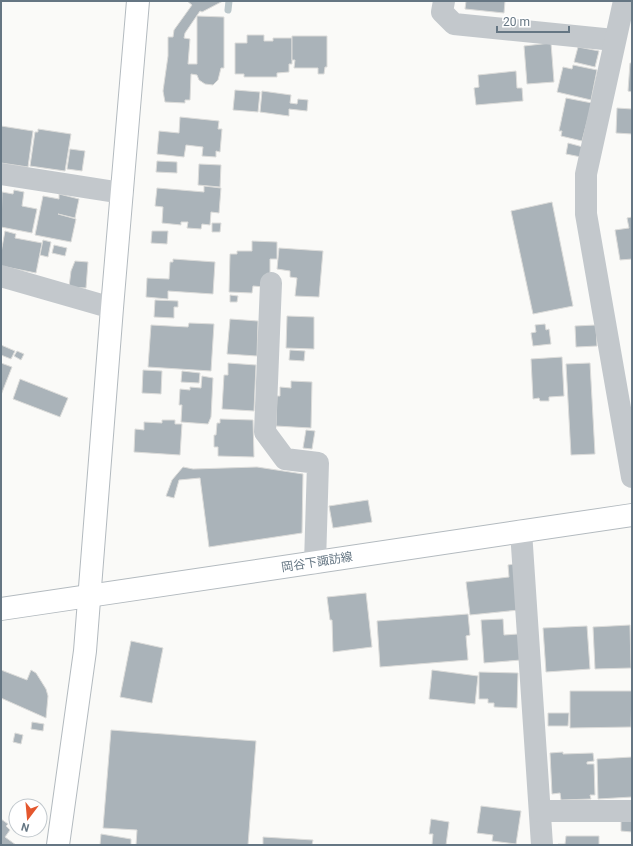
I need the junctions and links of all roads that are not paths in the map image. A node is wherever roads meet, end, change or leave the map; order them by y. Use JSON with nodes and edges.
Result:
{"nodes":[{"id":1,"x":138,"y":1,"type":"edge"},
{"id":2,"x":444,"y":1,"type":"edge"},
{"id":3,"x":624,"y":1,"type":"edge"},
{"id":4,"x":621,"y":35,"type":"edge"},
{"id":5,"x":1,"y":174,"type":"edge"},
{"id":6,"x":122,"y":194,"type":"junction"},
{"id":7,"x":1,"y":276,"type":"edge"},
{"id":8,"x":271,"y":283,"type":"dead end"},
{"id":9,"x":112,"y":308,"type":"junction"},
{"id":10,"x":632,"y":477,"type":"edge"},
{"id":11,"x":632,"y":515,"type":"edge"},
{"id":12,"x":521,"y":531,"type":"junction"},
{"id":13,"x":315,"y":563,"type":"junction"},
{"id":14,"x":89,"y":597,"type":"junction"},
{"id":15,"x":1,"y":609,"type":"edge"},
{"id":16,"x":632,"y":810,"type":"edge"},
{"id":17,"x":540,"y":811,"type":"junction"},
{"id":18,"x":58,"y":845,"type":"edge"},
{"id":19,"x":542,"y":845,"type":"edge"}],
"edges":[{"from":1,"to":6,"type":"street"},
{"from":2,"to":4,"type":"street"},
{"from":3,"to":4,"type":"street"},
{"from":4,"to":10,"type":"street"},
{"from":5,"to":6,"type":"street"},
{"from":6,"to":9,"type":"street"},
{"from":7,"to":9,"type":"street"},
{"from":8,"to":13,"type":"street"},
{"from":9,"to":14,"type":"street"},
{"from":11,"to":12,"type":"street","name":"岡谷下諏訪線"},
{"from":12,"to":13,"type":"street","name":"岡谷下諏訪線"},
{"from":12,"to":17,"type":"street"},
{"from":13,"to":14,"type":"street","name":"岡谷下諏訪線"},
{"from":14,"to":15,"type":"street","name":"岡谷下諏訪線"},
{"from":14,"to":18,"type":"street"},
{"from":16,"to":17,"type":"street"},
{"from":17,"to":19,"type":"street"}]}
